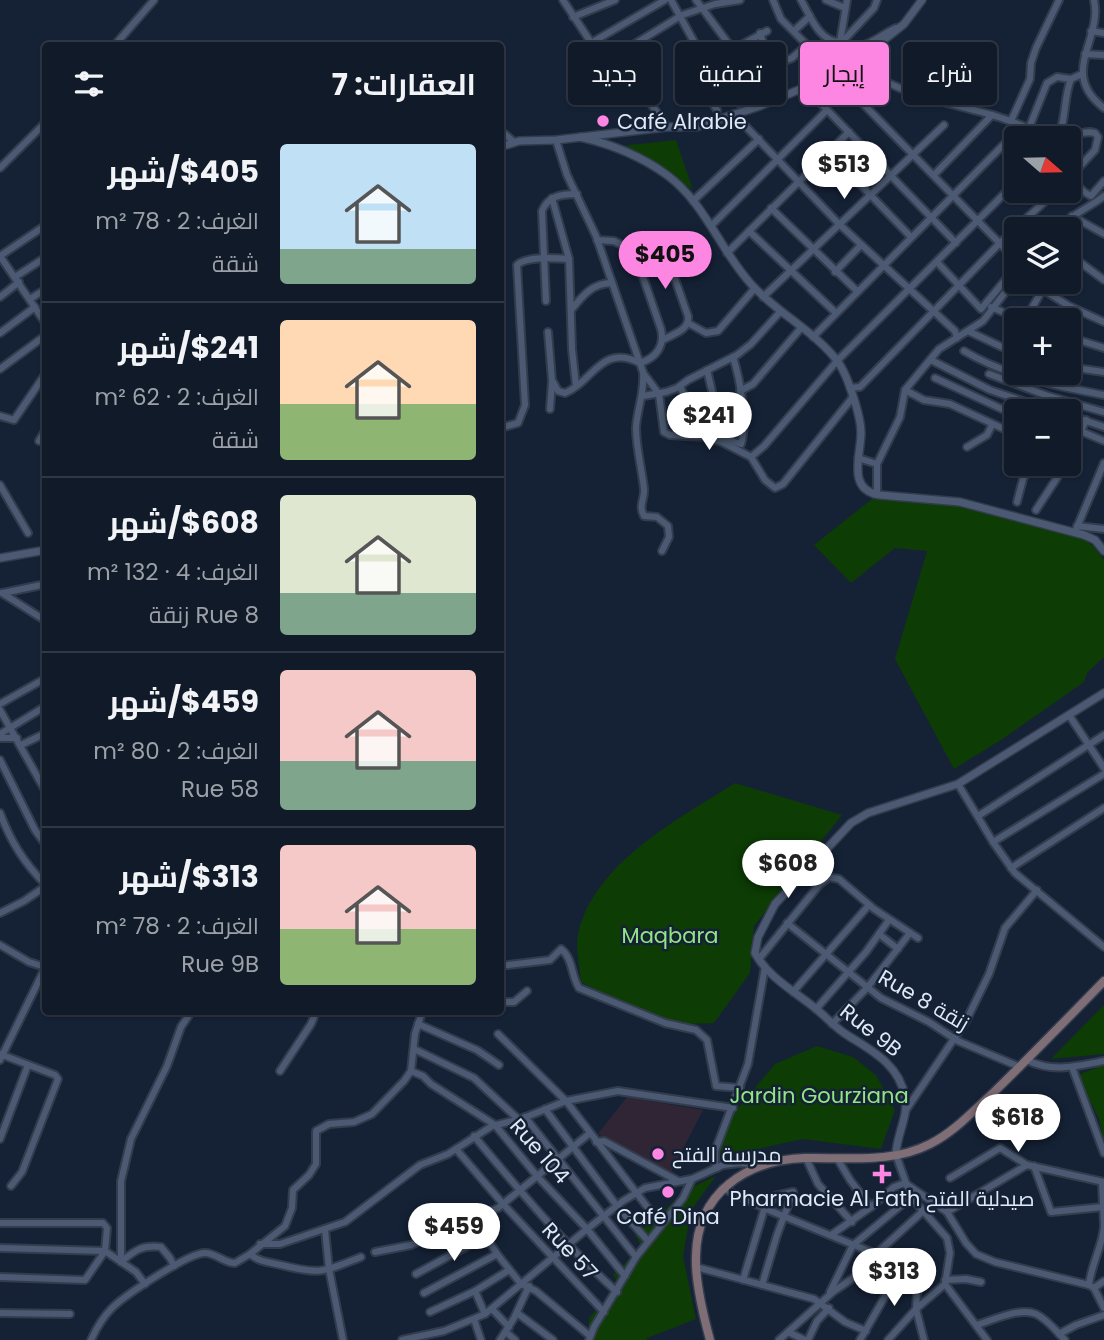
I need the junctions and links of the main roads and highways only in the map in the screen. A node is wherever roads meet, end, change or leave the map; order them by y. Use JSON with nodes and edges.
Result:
{"nodes":[{"id":1,"x":1104,"y":981,"type":"edge"},
{"id":2,"x":710,"y":1340,"type":"edge"}],
"edges":[{"from":1,"to":2,"type":"main road"}]}
